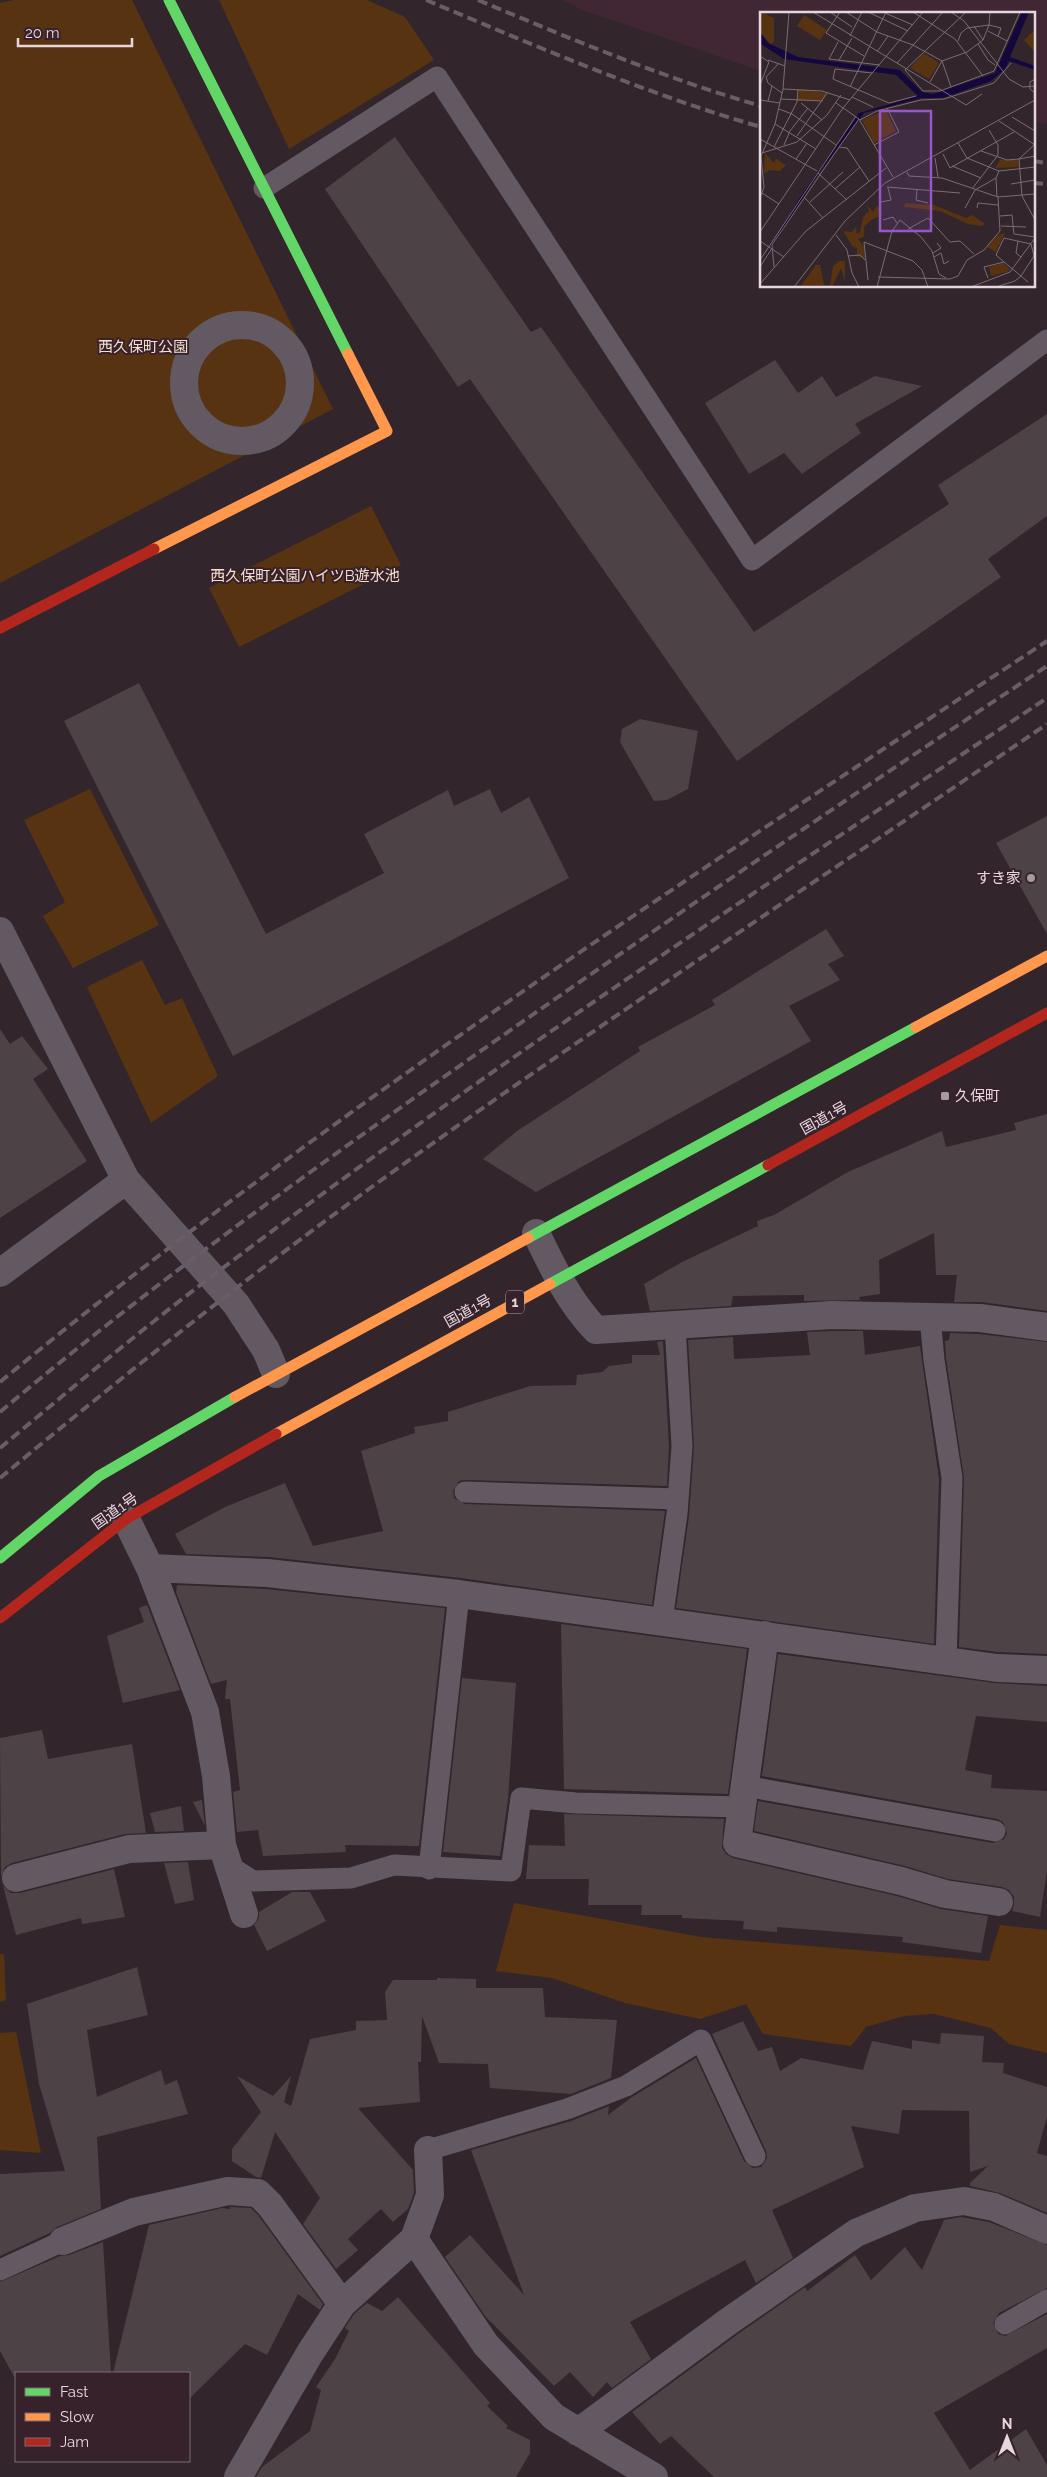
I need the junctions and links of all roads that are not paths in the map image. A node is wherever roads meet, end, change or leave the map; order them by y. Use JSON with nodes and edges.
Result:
{"nodes":[{"id":1,"x":169,"y":0,"type":"edge"},
{"id":2,"x":264,"y":188,"type":"junction"},
{"id":3,"x":1047,"y":340,"type":"edge"},
{"id":4,"x":243,"y":442,"type":"joint"},
{"id":5,"x":0,"y":628,"type":"edge"},
{"id":6,"x":0,"y":932,"type":"edge"},
{"id":7,"x":1047,"y":956,"type":"edge"},
{"id":8,"x":1047,"y":1014,"type":"edge"},
{"id":9,"x":126,"y":1180,"type":"junction"},
{"id":10,"x":536,"y":1233,"type":"junction"},
{"id":11,"x":0,"y":1274,"type":"edge"},
{"id":12,"x":559,"y":1278,"type":"junction"},
{"id":13,"x":930,"y":1317,"type":"junction"},
{"id":14,"x":675,"y":1325,"type":"junction"},
{"id":15,"x":1047,"y":1327,"type":"edge"},
{"id":16,"x":276,"y":1374,"type":"junction"},
{"id":17,"x":465,"y":1492,"type":"dead end"},
{"id":18,"x":678,"y":1499,"type":"junction"},
{"id":19,"x":126,"y":1519,"type":"junction"},
{"id":20,"x":0,"y":1558,"type":"edge"},
{"id":21,"x":150,"y":1568,"type":"junction"},
{"id":22,"x":459,"y":1594,"type":"junction"},
{"id":23,"x":0,"y":1618,"type":"edge"},
{"id":24,"x":662,"y":1621,"type":"junction"},
{"id":25,"x":765,"y":1635,"type":"junction"},
{"id":26,"x":946,"y":1660,"type":"junction"},
{"id":27,"x":1047,"y":1670,"type":"edge"},
{"id":28,"x":744,"y":1796,"type":"junction"},
{"id":29,"x":994,"y":1831,"type":"dead end"},
{"id":30,"x":225,"y":1855,"type":"junction"},
{"id":31,"x":429,"y":1869,"type":"junction"},
{"id":32,"x":16,"y":1878,"type":"dead end"},
{"id":33,"x":999,"y":1902,"type":"dead end"},
{"id":34,"x":244,"y":1914,"type":"dead end"},
{"id":35,"x":428,"y":2150,"type":"joint"},
{"id":36,"x":755,"y":2156,"type":"dead end"},
{"id":37,"x":1047,"y":2230,"type":"edge"},
{"id":38,"x":414,"y":2239,"type":"junction"},
{"id":39,"x":63,"y":2241,"type":"joint"},
{"id":40,"x":0,"y":2270,"type":"edge"},
{"id":41,"x":1047,"y":2300,"type":"edge"},
{"id":42,"x":342,"y":2304,"type":"junction"},
{"id":43,"x":1005,"y":2324,"type":"dead end"},
{"id":44,"x":578,"y":2432,"type":"junction"},
{"id":45,"x":238,"y":2477,"type":"edge"},
{"id":46,"x":654,"y":2477,"type":"edge"}],
"edges":[{"from":1,"to":2,"type":"main road"},
{"from":2,"to":3,"type":"lane"},
{"from":2,"to":5,"type":"main road"},
{"from":4,"to":4,"type":"street"},
{"from":6,"to":9,"type":"street"},
{"from":7,"to":10,"type":"main road"},
{"from":8,"to":12,"type":"main road","name":"国道1号","number":"1"},
{"from":9,"to":11,"type":"street"},
{"from":9,"to":16,"type":"street"},
{"from":10,"to":12,"type":"street"},
{"from":10,"to":16,"type":"main road"},
{"from":12,"to":14,"type":"street"},
{"from":12,"to":19,"type":"main road","name":"国道1号","number":"1"},
{"from":13,"to":14,"type":"street"},
{"from":13,"to":15,"type":"street"},
{"from":13,"to":26,"type":"lane"},
{"from":14,"to":18,"type":"lane"},
{"from":16,"to":20,"type":"main road"},
{"from":17,"to":18,"type":"lane"},
{"from":18,"to":24,"type":"lane"},
{"from":19,"to":21,"type":"street"},
{"from":19,"to":23,"type":"main road","name":"国道1号","number":"1"},
{"from":21,"to":22,"type":"street"},
{"from":21,"to":30,"type":"street"},
{"from":22,"to":24,"type":"street"},
{"from":22,"to":31,"type":"lane"},
{"from":24,"to":25,"type":"street"},
{"from":25,"to":26,"type":"street"},
{"from":25,"to":28,"type":"street"},
{"from":26,"to":27,"type":"street"},
{"from":28,"to":29,"type":"lane"},
{"from":28,"to":31,"type":"lane"},
{"from":28,"to":33,"type":"street"},
{"from":30,"to":31,"type":"lane"},
{"from":30,"to":32,"type":"street"},
{"from":30,"to":34,"type":"street"},
{"from":35,"to":36,"type":"lane"},
{"from":35,"to":38,"type":"street"},
{"from":37,"to":44,"type":"street"},
{"from":38,"to":42,"type":"street"},
{"from":38,"to":44,"type":"street"},
{"from":39,"to":40,"type":"lane"},
{"from":39,"to":42,"type":"street"},
{"from":41,"to":43,"type":"lane"},
{"from":42,"to":45,"type":"street"},
{"from":44,"to":46,"type":"street"}]}
